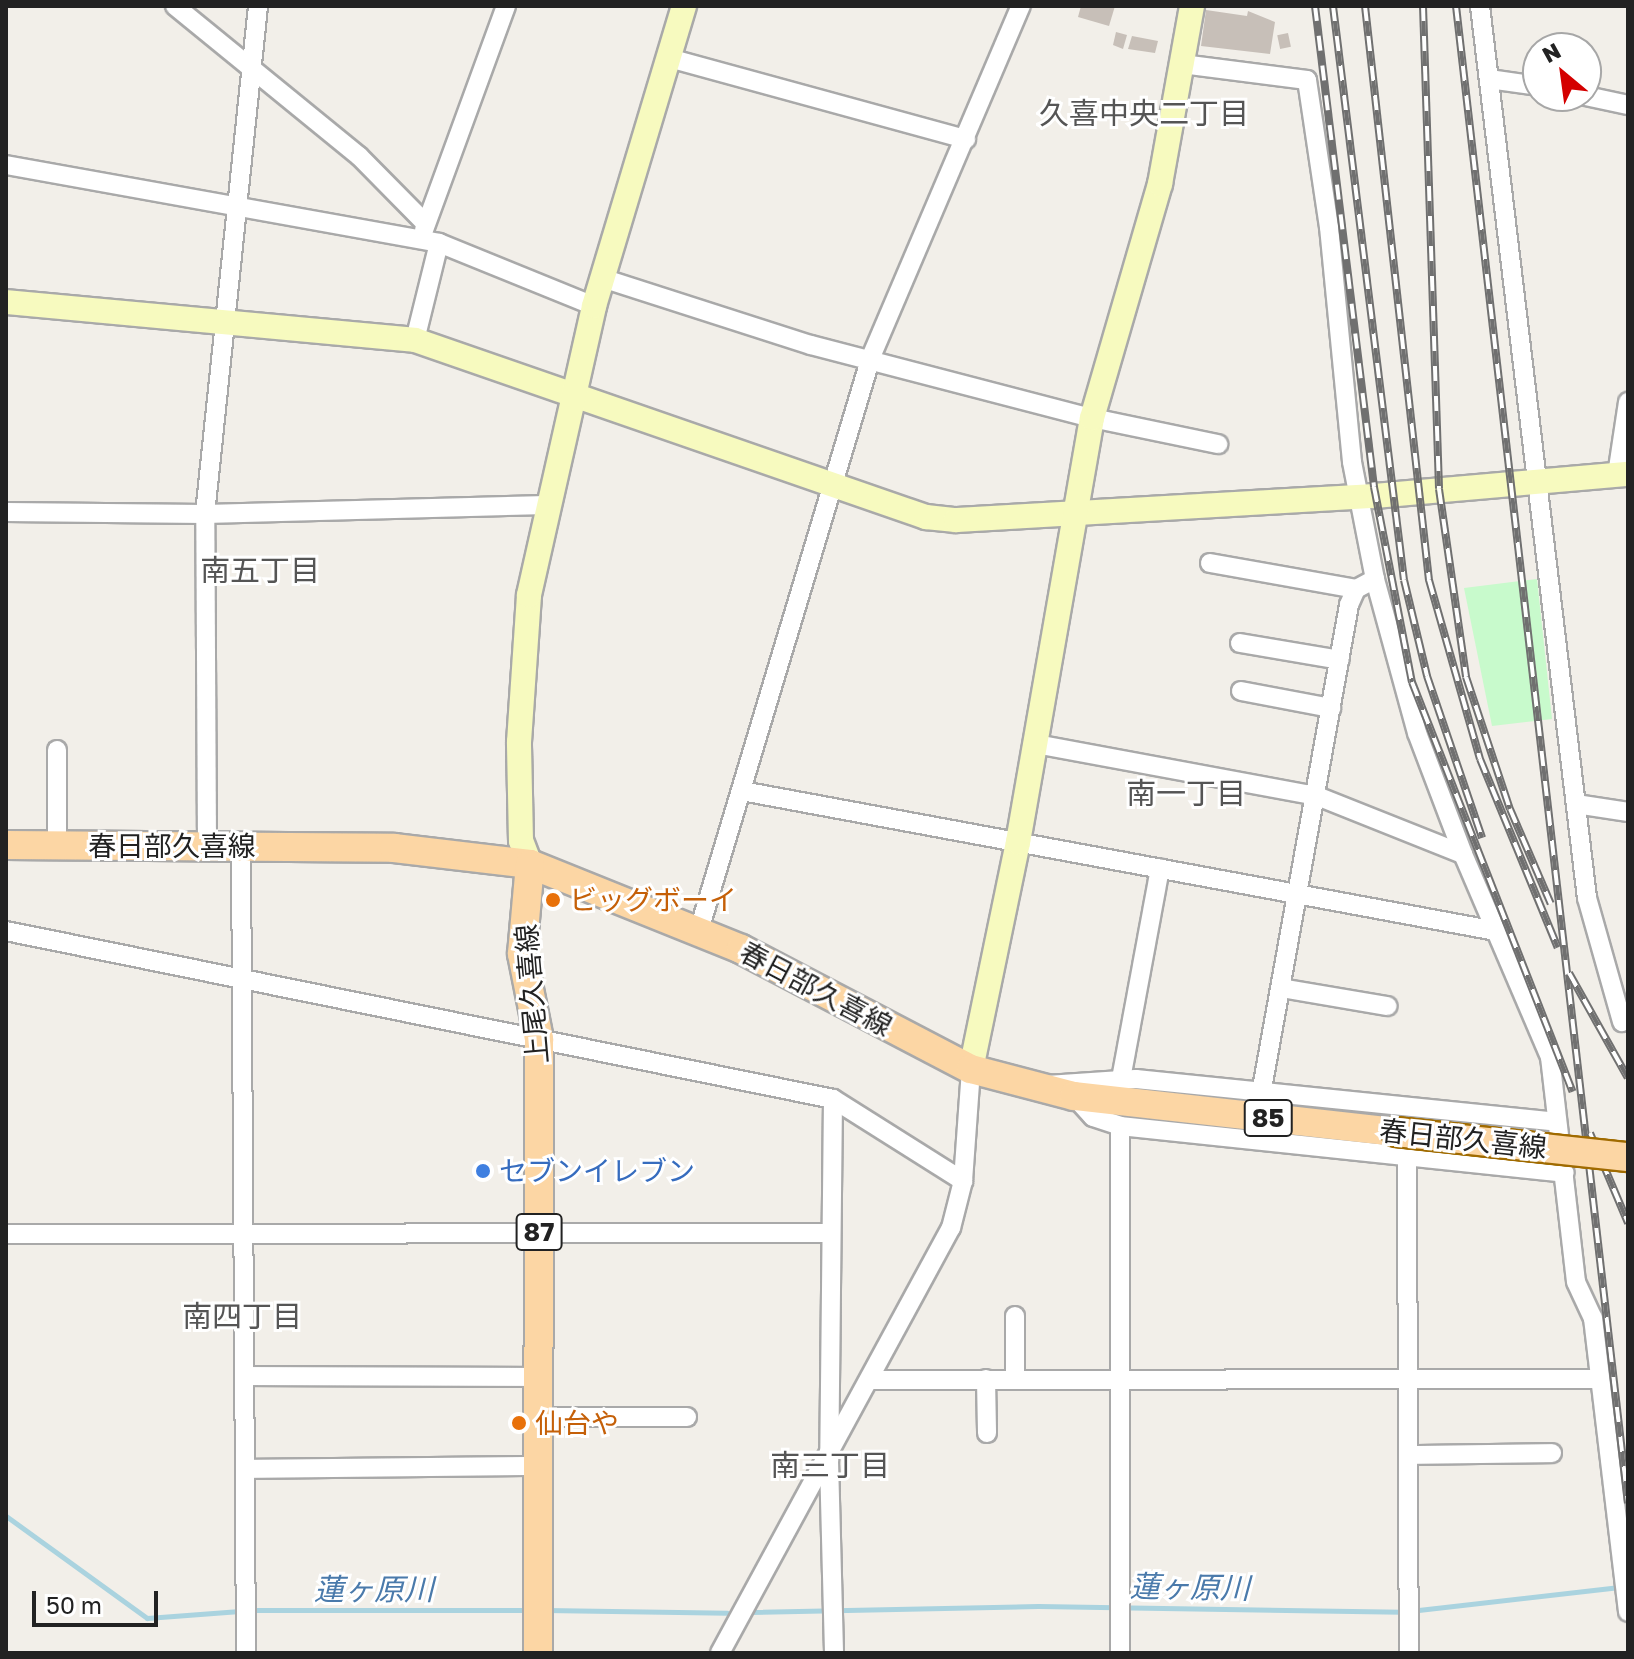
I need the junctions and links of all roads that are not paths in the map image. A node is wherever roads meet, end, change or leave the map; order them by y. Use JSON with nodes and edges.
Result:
{"nodes":[{"id":1,"x":175,"y":6,"type":"edge"},
{"id":2,"x":258,"y":6,"type":"edge"},
{"id":3,"x":506,"y":6,"type":"edge"},
{"id":4,"x":684,"y":6,"type":"edge"},
{"id":5,"x":1021,"y":6,"type":"edge"},
{"id":6,"x":1192,"y":6,"type":"edge"},
{"id":7,"x":1480,"y":6,"type":"edge"},
{"id":8,"x":669,"y":58,"type":"junction"},
{"id":9,"x":1182,"y":64,"type":"junction"},
{"id":10,"x":252,"y":65,"type":"junction"},
{"id":11,"x":1489,"y":79,"type":"junction"},
{"id":12,"x":1522,"y":84,"type":"edge"},
{"id":13,"x":1602,"y":99,"type":"edge"},
{"id":14,"x":1628,"y":105,"type":"edge"},
{"id":15,"x":966,"y":139,"type":"junction"},
{"id":16,"x":6,"y":165,"type":"edge"},
{"id":17,"x":237,"y":209,"type":"junction"},
{"id":18,"x":429,"y":236,"type":"junction"},
{"id":19,"x":602,"y":278,"type":"junction"},
{"id":20,"x":6,"y":302,"type":"edge"},
{"id":21,"x":594,"y":306,"type":"junction"},
{"id":22,"x":228,"y":319,"type":"junction"},
{"id":23,"x":415,"y":340,"type":"junction"},
{"id":24,"x":871,"y":357,"type":"junction"},
{"id":25,"x":572,"y":395,"type":"junction"},
{"id":26,"x":1628,"y":402,"type":"edge"},
{"id":27,"x":1092,"y":418,"type":"junction"},
{"id":28,"x":1218,"y":444,"type":"dead end"},
{"id":29,"x":1622,"y":474,"type":"edge"},
{"id":30,"x":1539,"y":482,"type":"junction"},
{"id":31,"x":829,"y":485,"type":"junction"},
{"id":32,"x":1358,"y":497,"type":"junction"},
{"id":33,"x":547,"y":505,"type":"junction"},
{"id":34,"x":1075,"y":511,"type":"junction"},
{"id":35,"x":6,"y":512,"type":"edge"},
{"id":36,"x":205,"y":514,"type":"junction"},
{"id":37,"x":1210,"y":563,"type":"dead end"},
{"id":38,"x":1375,"y":579,"type":"junction"},
{"id":39,"x":1356,"y":589,"type":"junction"},
{"id":40,"x":1240,"y":643,"type":"dead end"},
{"id":41,"x":1340,"y":660,"type":"junction"},
{"id":42,"x":1241,"y":691,"type":"dead end"},
{"id":43,"x":1331,"y":708,"type":"junction"},
{"id":44,"x":1036,"y":744,"type":"junction"},
{"id":45,"x":57,"y":750,"type":"dead end"},
{"id":46,"x":742,"y":791,"type":"junction"},
{"id":47,"x":1317,"y":796,"type":"junction"},
{"id":48,"x":1576,"y":804,"type":"junction"},
{"id":49,"x":1628,"y":812,"type":"edge"},
{"id":50,"x":1018,"y":842,"type":"junction"},
{"id":51,"x":6,"y":845,"type":"edge"},
{"id":52,"x":57,"y":845,"type":"junction"},
{"id":53,"x":207,"y":845,"type":"junction"},
{"id":54,"x":241,"y":845,"type":"junction"},
{"id":55,"x":1463,"y":854,"type":"junction"},
{"id":56,"x":530,"y":864,"type":"junction"},
{"id":57,"x":1160,"y":869,"type":"junction"},
{"id":58,"x":1299,"y":895,"type":"junction"},
{"id":59,"x":699,"y":930,"type":"junction"},
{"id":60,"x":6,"y":931,"type":"edge"},
{"id":61,"x":1496,"y":931,"type":"junction"},
{"id":62,"x":244,"y":980,"type":"junction"},
{"id":63,"x":1281,"y":988,"type":"junction"},
{"id":64,"x":1387,"y":1006,"type":"dead end"},
{"id":65,"x":1622,"y":1022,"type":"dead end"},
{"id":66,"x":539,"y":1039,"type":"junction"},
{"id":67,"x":971,"y":1069,"type":"junction"},
{"id":68,"x":1121,"y":1079,"type":"junction"},
{"id":69,"x":1032,"y":1088,"type":"junction"},
{"id":70,"x":1261,"y":1092,"type":"junction"},
{"id":71,"x":1074,"y":1096,"type":"junction"},
{"id":72,"x":833,"y":1099,"type":"junction"},
{"id":73,"x":1557,"y":1122,"type":"junction"},
{"id":74,"x":1120,"y":1126,"type":"junction"},
{"id":75,"x":1401,"y":1144,"type":"junction"},
{"id":76,"x":1628,"y":1157,"type":"edge"},
{"id":77,"x":1565,"y":1173,"type":"junction"},
{"id":78,"x":963,"y":1181,"type":"junction"},
{"id":79,"x":830,"y":1233,"type":"junction"},
{"id":80,"x":6,"y":1234,"type":"edge"},
{"id":81,"x":245,"y":1234,"type":"junction"},
{"id":82,"x":539,"y":1234,"type":"junction"},
{"id":83,"x":1015,"y":1316,"type":"dead end"},
{"id":84,"x":246,"y":1376,"type":"junction"},
{"id":85,"x":540,"y":1377,"type":"junction"},
{"id":86,"x":1015,"y":1378,"type":"junction"},
{"id":87,"x":1120,"y":1378,"type":"junction"},
{"id":88,"x":986,"y":1379,"type":"junction"},
{"id":89,"x":1408,"y":1379,"type":"junction"},
{"id":90,"x":1600,"y":1379,"type":"junction"},
{"id":91,"x":872,"y":1380,"type":"junction"},
{"id":92,"x":540,"y":1417,"type":"junction"},
{"id":93,"x":687,"y":1417,"type":"dead end"},
{"id":94,"x":987,"y":1433,"type":"dead end"},
{"id":95,"x":1552,"y":1453,"type":"dead end"},
{"id":96,"x":1409,"y":1455,"type":"junction"},
{"id":97,"x":829,"y":1461,"type":"junction"},
{"id":98,"x":541,"y":1466,"type":"junction"},
{"id":99,"x":246,"y":1469,"type":"junction"},
{"id":100,"x":1628,"y":1606,"type":"edge"},
{"id":101,"x":1628,"y":1612,"type":"edge"},
{"id":102,"x":246,"y":1653,"type":"edge"},
{"id":103,"x":538,"y":1653,"type":"edge"},
{"id":104,"x":720,"y":1653,"type":"edge"},
{"id":105,"x":834,"y":1653,"type":"edge"},
{"id":106,"x":1120,"y":1653,"type":"edge"},
{"id":107,"x":1409,"y":1653,"type":"edge"}],
"edges":[{"from":1,"to":10,"type":"street"},
{"from":2,"to":10,"type":"street"},
{"from":3,"to":18,"type":"street"},
{"from":4,"to":8,"type":"street"},
{"from":5,"to":15,"type":"street"},
{"from":6,"to":9,"type":"street"},
{"from":7,"to":11,"type":"street"},
{"from":8,"to":15,"type":"street"},
{"from":8,"to":19,"type":"street"},
{"from":9,"to":27,"type":"street"},
{"from":9,"to":32,"type":"street"},
{"from":10,"to":17,"type":"street"},
{"from":10,"to":18,"type":"street"},
{"from":11,"to":12,"type":"street"},
{"from":11,"to":30,"type":"street"},
{"from":13,"to":14,"type":"street"},
{"from":15,"to":24,"type":"street"},
{"from":16,"to":17,"type":"street"},
{"from":17,"to":18,"type":"street"},
{"from":17,"to":22,"type":"street"},
{"from":18,"to":21,"type":"street"},
{"from":18,"to":23,"type":"street"},
{"from":19,"to":21,"type":"street"},
{"from":19,"to":24,"type":"street"},
{"from":20,"to":22,"type":"street"},
{"from":21,"to":25,"type":"street"},
{"from":22,"to":23,"type":"street"},
{"from":22,"to":36,"type":"street"},
{"from":23,"to":25,"type":"street"},
{"from":24,"to":27,"type":"street"},
{"from":24,"to":31,"type":"street"},
{"from":25,"to":31,"type":"street"},
{"from":25,"to":33,"type":"street"},
{"from":26,"to":29,"type":"street"},
{"from":27,"to":28,"type":"street"},
{"from":27,"to":34,"type":"street"},
{"from":29,"to":30,"type":"street"},
{"from":30,"to":32,"type":"street"},
{"from":30,"to":48,"type":"street"},
{"from":31,"to":34,"type":"street"},
{"from":31,"to":46,"type":"street"},
{"from":32,"to":34,"type":"street"},
{"from":32,"to":38,"type":"street"},
{"from":33,"to":36,"type":"street"},
{"from":33,"to":56,"type":"street"},
{"from":34,"to":44,"type":"street"},
{"from":35,"to":36,"type":"street"},
{"from":36,"to":53,"type":"street"},
{"from":37,"to":39,"type":"street"},
{"from":38,"to":39,"type":"street"},
{"from":38,"to":55,"type":"street"},
{"from":39,"to":41,"type":"street"},
{"from":40,"to":41,"type":"street"},
{"from":41,"to":43,"type":"street"},
{"from":42,"to":43,"type":"street"},
{"from":43,"to":47,"type":"street"},
{"from":44,"to":47,"type":"street"},
{"from":44,"to":50,"type":"street"},
{"from":45,"to":52,"type":"street"},
{"from":46,"to":50,"type":"street"},
{"from":46,"to":59,"type":"street"},
{"from":47,"to":55,"type":"street"},
{"from":47,"to":58,"type":"street"},
{"from":48,"to":49,"type":"street"},
{"from":48,"to":65,"type":"street"},
{"from":50,"to":57,"type":"street"},
{"from":50,"to":67,"type":"street"},
{"from":51,"to":52,"type":"main road","name":"春日部久喜線","number":"85"},
{"from":52,"to":53,"type":"main road","name":"春日部久喜線","number":"85"},
{"from":53,"to":54,"type":"main road","name":"春日部久喜線","number":"85"},
{"from":54,"to":56,"type":"main road","name":"春日部久喜線","number":"85"},
{"from":54,"to":62,"type":"street"},
{"from":55,"to":61,"type":"street"},
{"from":56,"to":59,"type":"main road","name":"春日部久喜線","number":"85"},
{"from":56,"to":66,"type":"main road","name":"上尾久喜線","number":"87"},
{"from":57,"to":58,"type":"street"},
{"from":57,"to":68,"type":"street"},
{"from":58,"to":61,"type":"street"},
{"from":58,"to":63,"type":"street"},
{"from":59,"to":67,"type":"main road","name":"春日部久喜線","number":"85"},
{"from":60,"to":62,"type":"street"},
{"from":61,"to":73,"type":"street"},
{"from":62,"to":66,"type":"street"},
{"from":62,"to":81,"type":"street"},
{"from":63,"to":64,"type":"street"},
{"from":63,"to":70,"type":"street"},
{"from":66,"to":72,"type":"street"},
{"from":66,"to":82,"type":"main road","name":"上尾久喜線","number":"87"},
{"from":67,"to":69,"type":"main road","name":"春日部久喜線","number":"85"},
{"from":67,"to":78,"type":"street"},
{"from":68,"to":69,"type":"street"},
{"from":68,"to":70,"type":"street"},
{"from":69,"to":71,"type":"main road","name":"春日部久喜線","number":"85"},
{"from":70,"to":73,"type":"street"},
{"from":71,"to":74,"type":"street"},
{"from":71,"to":75,"type":"main road","name":"春日部久喜線","number":"85"},
{"from":72,"to":78,"type":"street"},
{"from":72,"to":79,"type":"street"},
{"from":73,"to":77,"type":"street"},
{"from":74,"to":75,"type":"street"},
{"from":74,"to":87,"type":"street"},
{"from":75,"to":76,"type":"main road","name":"春日部久喜線","number":"85","bridge":true},
{"from":75,"to":77,"type":"street"},
{"from":75,"to":89,"type":"street"},
{"from":77,"to":90,"type":"street"},
{"from":78,"to":91,"type":"street"},
{"from":79,"to":82,"type":"street"},
{"from":79,"to":97,"type":"street"},
{"from":80,"to":81,"type":"street"},
{"from":81,"to":82,"type":"street"},
{"from":81,"to":84,"type":"street"},
{"from":82,"to":85,"type":"main road","name":"上尾久喜線","number":"87"},
{"from":83,"to":86,"type":"street"},
{"from":84,"to":85,"type":"street"},
{"from":84,"to":99,"type":"street"},
{"from":85,"to":92,"type":"main road","name":"上尾久喜線","number":"87"},
{"from":86,"to":87,"type":"street"},
{"from":86,"to":88,"type":"street"},
{"from":87,"to":89,"type":"street"},
{"from":87,"to":106,"type":"street"},
{"from":88,"to":91,"type":"street"},
{"from":88,"to":94,"type":"street"},
{"from":89,"to":90,"type":"street"},
{"from":89,"to":96,"type":"street"},
{"from":90,"to":100,"type":"street"},
{"from":91,"to":97,"type":"street"},
{"from":92,"to":93,"type":"street"},
{"from":92,"to":98,"type":"main road","name":"上尾久喜線","number":"87"},
{"from":95,"to":96,"type":"street"},
{"from":96,"to":107,"type":"street"},
{"from":97,"to":104,"type":"street"},
{"from":97,"to":105,"type":"street"},
{"from":98,"to":99,"type":"street"},
{"from":98,"to":103,"type":"main road","name":"上尾久喜線","number":"87"},
{"from":99,"to":102,"type":"street"},
{"from":100,"to":101,"type":"street"}]}
